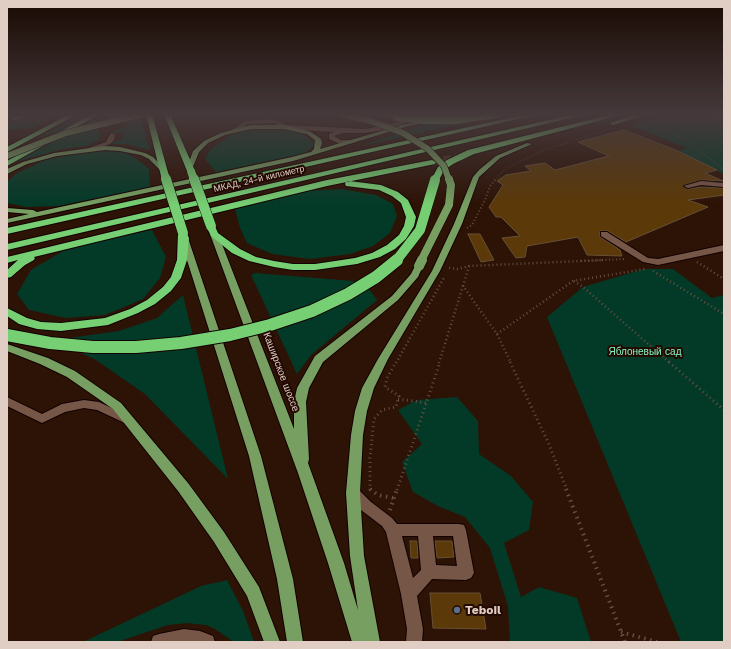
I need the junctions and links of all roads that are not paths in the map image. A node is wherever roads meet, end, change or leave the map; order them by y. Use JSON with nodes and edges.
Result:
{"nodes":[{"id":1,"x":18,"y":144,"type":"edge"},
{"id":2,"x":37,"y":144,"type":"edge"},
{"id":3,"x":42,"y":144,"type":"edge"},
{"id":4,"x":104,"y":144,"type":"edge"},
{"id":5,"x":157,"y":144,"type":"edge"},
{"id":6,"x":179,"y":144,"type":"edge"},
{"id":7,"x":204,"y":144,"type":"edge"},
{"id":8,"x":319,"y":144,"type":"edge"},
{"id":9,"x":346,"y":144,"type":"edge"},
{"id":10,"x":401,"y":144,"type":"edge"},
{"id":11,"x":420,"y":144,"type":"edge"},
{"id":12,"x":453,"y":144,"type":"edge"},
{"id":13,"x":502,"y":144,"type":"edge"},
{"id":14,"x":528,"y":144,"type":"edge"},
{"id":15,"x":529,"y":144,"type":"edge"},
{"id":16,"x":89,"y":149,"type":"junction"},
{"id":17,"x":7,"y":150,"type":"edge"},
{"id":18,"x":311,"y":154,"type":"junction"},
{"id":19,"x":7,"y":156,"type":"edge"},
{"id":20,"x":468,"y":156,"type":"tunnel mouth"},
{"id":21,"x":432,"y":162,"type":"tunnel mouth"},
{"id":22,"x":7,"y":164,"type":"edge"},
{"id":23,"x":190,"y":170,"type":"junction"},
{"id":24,"x":7,"y":172,"type":"edge"},
{"id":25,"x":165,"y":174,"type":"junction"},
{"id":26,"x":724,"y":185,"type":"edge"},
{"id":27,"x":688,"y":186,"type":"dead end"},
{"id":28,"x":312,"y":188,"type":"junction"},
{"id":29,"x":7,"y":210,"type":"edge"},
{"id":30,"x":59,"y":210,"type":"junction"},
{"id":31,"x":7,"y":221,"type":"edge"},
{"id":32,"x":213,"y":230,"type":"junction"},
{"id":33,"x":7,"y":231,"type":"edge"},
{"id":34,"x":604,"y":234,"type":"dead end"},
{"id":35,"x":183,"y":235,"type":"junction"},
{"id":36,"x":7,"y":247,"type":"edge"},
{"id":37,"x":724,"y":248,"type":"edge"},
{"id":38,"x":46,"y":250,"type":"junction"},
{"id":39,"x":7,"y":259,"type":"edge"},
{"id":40,"x":7,"y":275,"type":"edge"},
{"id":41,"x":7,"y":311,"type":"edge"},
{"id":42,"x":7,"y":335,"type":"edge"},
{"id":43,"x":7,"y":347,"type":"edge"},
{"id":44,"x":7,"y":401,"type":"edge"},
{"id":45,"x":128,"y":421,"type":"junction"},
{"id":46,"x":305,"y":473,"type":"junction"},
{"id":47,"x":353,"y":493,"type":"junction"},
{"id":48,"x":393,"y":530,"type":"junction"},
{"id":49,"x":425,"y":530,"type":"junction"},
{"id":50,"x":429,"y":572,"type":"junction"},
{"id":51,"x":409,"y":594,"type":"junction"},
{"id":52,"x":159,"y":642,"type":"edge"},
{"id":53,"x":207,"y":642,"type":"edge"},
{"id":54,"x":272,"y":642,"type":"edge"},
{"id":55,"x":295,"y":642,"type":"edge"},
{"id":56,"x":360,"y":642,"type":"edge"},
{"id":57,"x":372,"y":642,"type":"edge"},
{"id":58,"x":414,"y":642,"type":"edge"}],
"edges":[{"from":1,"to":17,"type":"highway"},
{"from":2,"to":19,"type":"main road","bridge":true},
{"from":3,"to":22,"type":"highway"},
{"from":4,"to":16,"type":"street"},
{"from":5,"to":25,"type":"highway"},
{"from":6,"to":23,"type":"highway","name":"Каширское шоссе"},
{"from":7,"to":23,"type":"main road"},
{"from":8,"to":18,"type":"main road"},
{"from":9,"to":18,"type":"main road"},
{"from":10,"to":33,"type":"highway","name":"МКАД, 24-й километр"},
{"from":11,"to":46,"type":"main road","bridge":true},
{"from":12,"to":36,"type":"highway","name":"МКАД, 24-й километр"},
{"from":13,"to":42,"type":"highway","bridge":true},
{"from":14,"to":20,"type":"highway"},
{"from":15,"to":47,"type":"main road"},
{"from":16,"to":24,"type":"main road"},
{"from":16,"to":25,"type":"main road"},
{"from":18,"to":30,"type":"main road"},
{"from":21,"to":28,"type":"highway"},
{"from":23,"to":32,"type":"highway","name":"Каширское шоссе","bridge":true},
{"from":25,"to":35,"type":"highway","bridge":true},
{"from":26,"to":27,"type":"street"},
{"from":28,"to":32,"type":"highway"},
{"from":28,"to":38,"type":"highway"},
{"from":29,"to":30,"type":"main road"},
{"from":30,"to":31,"type":"main road"},
{"from":32,"to":46,"type":"main road","name":"Каширское шоссе"},
{"from":34,"to":37,"type":"street"},
{"from":35,"to":41,"type":"highway"},
{"from":35,"to":55,"type":"main road"},
{"from":38,"to":39,"type":"highway"},
{"from":38,"to":40,"type":"highway"},
{"from":43,"to":45,"type":"main road"},
{"from":44,"to":45,"type":"street"},
{"from":45,"to":54,"type":"main road"},
{"from":46,"to":56,"type":"main road","name":"Каширское шоссе"},
{"from":47,"to":48,"type":"street"},
{"from":47,"to":57,"type":"main road"},
{"from":48,"to":49,"type":"street"},
{"from":48,"to":51,"type":"street"},
{"from":49,"to":50,"type":"street"},
{"from":49,"to":50,"type":"street"},
{"from":50,"to":51,"type":"street"},
{"from":51,"to":58,"type":"street"},
{"from":52,"to":53,"type":"street"}]}
